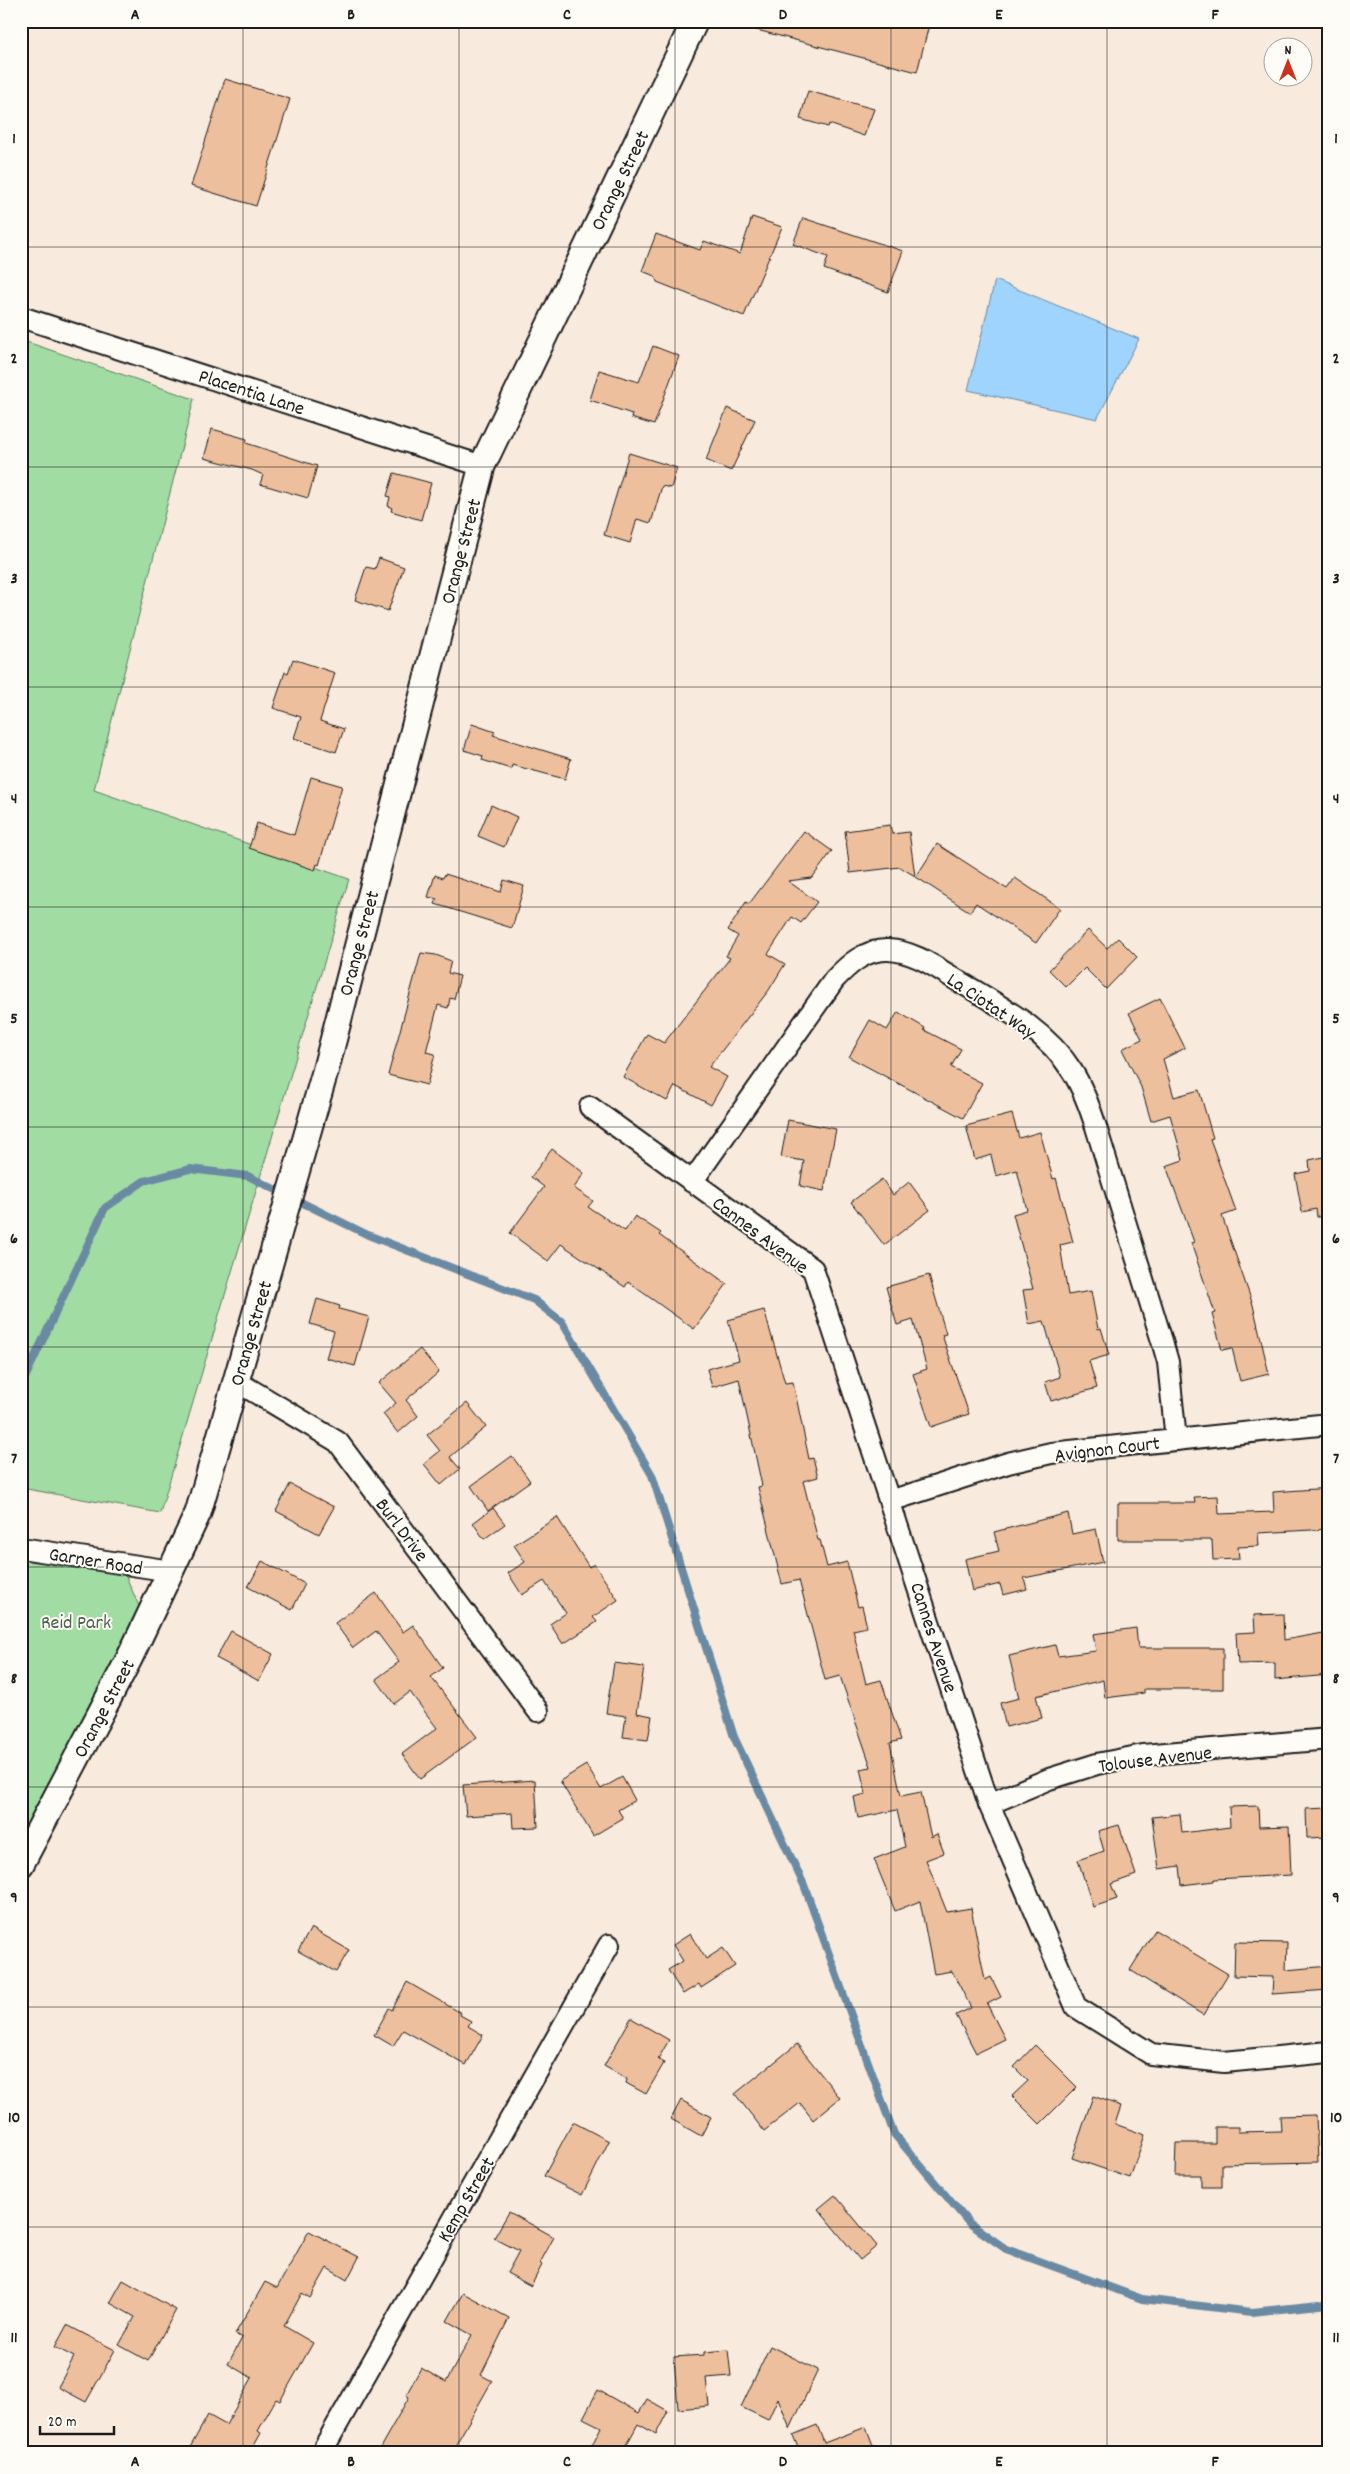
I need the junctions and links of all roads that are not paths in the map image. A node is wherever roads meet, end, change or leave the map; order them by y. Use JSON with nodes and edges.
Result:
{"nodes":[{"id":1,"x":695,"y":21,"type":"edge"},
{"id":2,"x":21,"y":317,"type":"edge"},
{"id":3,"x":482,"y":466,"type":"junction"},
{"id":4,"x":590,"y":1108,"type":"dead end"},
{"id":5,"x":692,"y":1182,"type":"junction"},
{"id":6,"x":236,"y":1381,"type":"junction"},
{"id":7,"x":1329,"y":1424,"type":"edge"},
{"id":8,"x":1176,"y":1440,"type":"junction"},
{"id":9,"x":890,"y":1501,"type":"junction"},
{"id":10,"x":21,"y":1548,"type":"edge"},
{"id":11,"x":171,"y":1571,"type":"junction"},
{"id":12,"x":538,"y":1711,"type":"dead end"},
{"id":13,"x":1329,"y":1739,"type":"edge"},
{"id":14,"x":989,"y":1804,"type":"junction"},
{"id":15,"x":21,"y":1864,"type":"edge"},
{"id":16,"x":609,"y":1945,"type":"dead end"},
{"id":17,"x":1329,"y":2052,"type":"edge"},
{"id":18,"x":321,"y":2453,"type":"edge"}],
"edges":[{"from":1,"to":3,"type":"street","name":"Orange Street"},
{"from":2,"to":3,"type":"street","name":"Placentia Lane"},
{"from":3,"to":6,"type":"street","name":"Orange Street"},
{"from":4,"to":5,"type":"street","name":"Cannes Avenue"},
{"from":5,"to":8,"type":"street","name":"La Ciotat Way"},
{"from":5,"to":9,"type":"street","name":"Cannes Avenue"},
{"from":6,"to":11,"type":"street","name":"Orange Street"},
{"from":6,"to":12,"type":"street","name":"Burl Drive"},
{"from":7,"to":8,"type":"street","name":"Avignon Court"},
{"from":8,"to":9,"type":"street","name":"Avignon Court"},
{"from":9,"to":14,"type":"street","name":"Cannes Avenue"},
{"from":10,"to":11,"type":"street","name":"Garner Road"},
{"from":11,"to":15,"type":"street","name":"Orange Street"},
{"from":13,"to":14,"type":"street","name":"Tolouse Avenue"},
{"from":14,"to":17,"type":"street","name":"Cannes Avenue"},
{"from":16,"to":18,"type":"street","name":"Kemp Street"}]}
